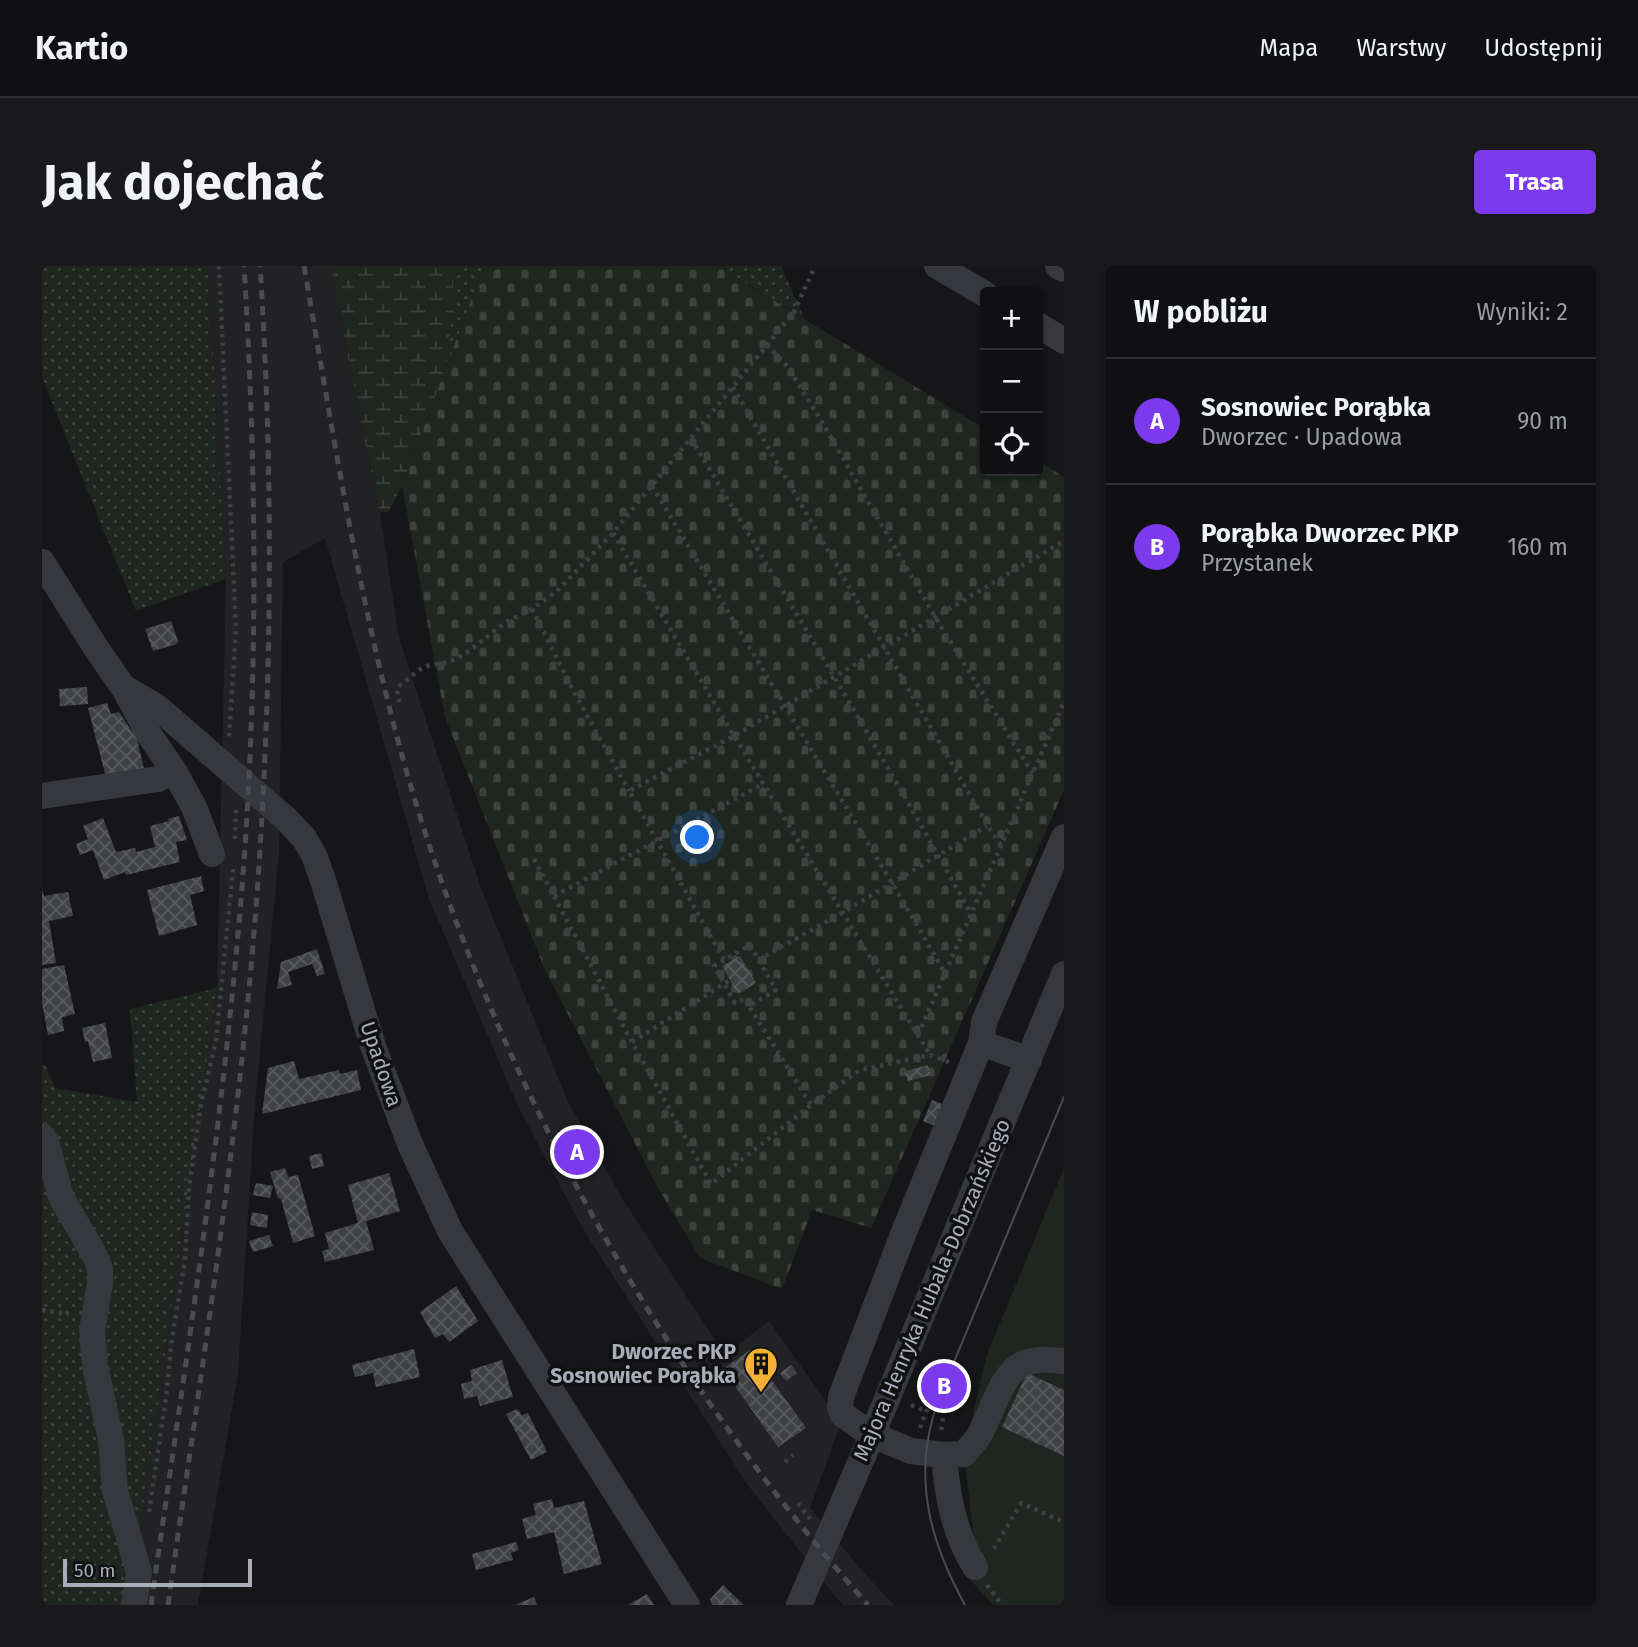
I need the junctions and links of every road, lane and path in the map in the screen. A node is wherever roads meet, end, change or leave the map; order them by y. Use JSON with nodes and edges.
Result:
{"nodes":[{"id":1,"x":219,"y":266,"type":"edge"},
{"id":2,"x":815,"y":266,"type":"edge"},
{"id":3,"x":937,"y":266,"type":"edge"},
{"id":4,"x":1058,"y":266,"type":"edge"},
{"id":5,"x":1064,"y":269,"type":"edge"},
{"id":6,"x":980,"y":292,"type":"edge"},
{"id":7,"x":1043,"y":328,"type":"edge"},
{"id":8,"x":1064,"y":341,"type":"edge"},
{"id":9,"x":767,"y":345,"type":"junction"},
{"id":10,"x":733,"y":386,"type":"junction"},
{"id":11,"x":691,"y":438,"type":"junction"},
{"id":12,"x":652,"y":486,"type":"junction"},
{"id":13,"x":613,"y":533,"type":"junction"},
{"id":14,"x":1064,"y":541,"type":"edge"},
{"id":15,"x":42,"y":562,"type":"edge"},
{"id":16,"x":532,"y":609,"type":"junction"},
{"id":17,"x":935,"y":617,"type":"junction"},
{"id":18,"x":884,"y":647,"type":"junction"},
{"id":19,"x":834,"y":677,"type":"junction"},
{"id":20,"x":123,"y":687,"type":"junction"},
{"id":21,"x":400,"y":702,"type":"dead end"},
{"id":22,"x":1064,"y":702,"type":"edge"},
{"id":23,"x":784,"y":706,"type":"junction"},
{"id":24,"x":734,"y":736,"type":"junction"},
{"id":25,"x":230,"y":770,"type":"junction"},
{"id":26,"x":174,"y":771,"type":"junction"},
{"id":27,"x":1033,"y":774,"type":"junction"},
{"id":28,"x":763,"y":783,"type":"junction"},
{"id":29,"x":629,"y":791,"type":"junction"},
{"id":30,"x":42,"y":796,"type":"edge"},
{"id":31,"x":988,"y":826,"type":"junction"},
{"id":32,"x":1064,"y":837,"type":"edge"},
{"id":33,"x":658,"y":842,"type":"junction"},
{"id":34,"x":1001,"y":846,"type":"junction"},
{"id":35,"x":227,"y":854,"type":"junction"},
{"id":36,"x":939,"y":855,"type":"junction"},
{"id":37,"x":534,"y":859,"type":"dead end"},
{"id":38,"x":892,"y":883,"type":"junction"},
{"id":39,"x":554,"y":896,"type":"junction"},
{"id":40,"x":842,"y":913,"type":"junction"},
{"id":41,"x":971,"y":914,"type":"junction"},
{"id":42,"x":724,"y":960,"type":"junction"},
{"id":43,"x":758,"y":960,"type":"junction"},
{"id":44,"x":945,"y":973,"type":"junction"},
{"id":45,"x":1064,"y":974,"type":"edge"},
{"id":46,"x":730,"y":980,"type":"dead end"},
{"id":47,"x":723,"y":984,"type":"junction"},
{"id":48,"x":749,"y":1006,"type":"junction"},
{"id":49,"x":918,"y":1036,"type":"junction"},
{"id":50,"x":632,"y":1042,"type":"junction"},
{"id":51,"x":981,"y":1043,"type":"junction"},
{"id":52,"x":930,"y":1055,"type":"junction"},
{"id":53,"x":1029,"y":1060,"type":"junction"},
{"id":54,"x":970,"y":1070,"type":"junction"},
{"id":55,"x":811,"y":1105,"type":"junction"},
{"id":56,"x":42,"y":1136,"type":"edge"},
{"id":57,"x":1064,"y":1361,"type":"edge"},
{"id":58,"x":909,"y":1405,"type":"dead end"},
{"id":59,"x":926,"y":1411,"type":"dead end"},
{"id":60,"x":872,"y":1435,"type":"junction"},
{"id":61,"x":793,"y":1455,"type":"dead end"},
{"id":62,"x":944,"y":1455,"type":"junction"},
{"id":63,"x":785,"y":1462,"type":"dead end"},
{"id":64,"x":798,"y":1503,"type":"dead end"},
{"id":65,"x":147,"y":1519,"type":"dead end"},
{"id":66,"x":813,"y":1522,"type":"dead end"},
{"id":67,"x":1064,"y":1522,"type":"edge"},
{"id":68,"x":984,"y":1559,"type":"joint"},
{"id":69,"x":134,"y":1605,"type":"edge"},
{"id":70,"x":687,"y":1605,"type":"edge"},
{"id":71,"x":799,"y":1605,"type":"edge"}],
"edges":[{"from":1,"to":25,"type":"path"},
{"from":2,"to":9,"type":"path"},
{"from":3,"to":6,"type":"street"},
{"from":4,"to":5,"type":"street"},
{"from":7,"to":8,"type":"street"},
{"from":9,"to":10,"type":"path"},
{"from":9,"to":17,"type":"path"},
{"from":10,"to":11,"type":"path"},
{"from":10,"to":18,"type":"path"},
{"from":11,"to":12,"type":"path"},
{"from":11,"to":19,"type":"path"},
{"from":12,"to":13,"type":"path"},
{"from":12,"to":23,"type":"path"},
{"from":13,"to":16,"type":"path"},
{"from":13,"to":24,"type":"path"},
{"from":14,"to":17,"type":"path"},
{"from":15,"to":20,"type":"street","name":"Upadowa"},
{"from":16,"to":21,"type":"path"},
{"from":16,"to":29,"type":"path"},
{"from":17,"to":18,"type":"path"},
{"from":17,"to":27,"type":"path"},
{"from":18,"to":19,"type":"path"},
{"from":18,"to":31,"type":"path"},
{"from":19,"to":23,"type":"path"},
{"from":19,"to":36,"type":"path"},
{"from":20,"to":25,"type":"street","name":"Upadowa"},
{"from":20,"to":26,"type":"street"},
{"from":22,"to":27,"type":"path"},
{"from":23,"to":24,"type":"path"},
{"from":23,"to":38,"type":"path"},
{"from":24,"to":28,"type":"path"},
{"from":24,"to":29,"type":"path"},
{"from":25,"to":35,"type":"path"},
{"from":25,"to":70,"type":"street","name":"Upadowa"},
{"from":26,"to":30,"type":"street"},
{"from":26,"to":35,"type":"street"},
{"from":27,"to":34,"type":"path"},
{"from":28,"to":33,"type":"path"},
{"from":28,"to":40,"type":"path"},
{"from":29,"to":33,"type":"path"},
{"from":31,"to":34,"type":"path"},
{"from":31,"to":36,"type":"path"},
{"from":32,"to":51,"type":"street"},
{"from":33,"to":39,"type":"path"},
{"from":33,"to":42,"type":"path"},
{"from":34,"to":41,"type":"path"},
{"from":35,"to":65,"type":"path"},
{"from":36,"to":38,"type":"path"},
{"from":36,"to":41,"type":"path"},
{"from":37,"to":39,"type":"path"},
{"from":38,"to":40,"type":"path"},
{"from":38,"to":44,"type":"path"},
{"from":39,"to":50,"type":"path"},
{"from":40,"to":43,"type":"path"},
{"from":40,"to":49,"type":"path"},
{"from":41,"to":44,"type":"path"},
{"from":42,"to":43,"type":"path"},
{"from":42,"to":47,"type":"path"},
{"from":43,"to":48,"type":"path"},
{"from":44,"to":49,"type":"path"},
{"from":45,"to":53,"type":"street","name":"Majora Henryka Hubala-Dobrzańskiego"},
{"from":46,"to":47,"type":"path"},
{"from":47,"to":48,"type":"path"},
{"from":47,"to":50,"type":"path"},
{"from":48,"to":55,"type":"path"},
{"from":49,"to":52,"type":"path"},
{"from":50,"to":55,"type":"path"},
{"from":51,"to":53,"type":"street"},
{"from":51,"to":54,"type":"street"},
{"from":52,"to":54,"type":"path"},
{"from":52,"to":55,"type":"path"},
{"from":53,"to":60,"type":"street","name":"Majora Henryka Hubala-Dobrzańskiego"},
{"from":54,"to":60,"type":"street"},
{"from":56,"to":69,"type":"street"},
{"from":57,"to":62,"type":"street"},
{"from":58,"to":59,"type":"path"},
{"from":60,"to":62,"type":"street"},
{"from":60,"to":71,"type":"street","name":"Majora Henryka Hubala-Dobrzańskiego"},
{"from":61,"to":63,"type":"path"},
{"from":62,"to":68,"type":"street"},
{"from":64,"to":66,"type":"path"},
{"from":67,"to":68,"type":"path"}]}
